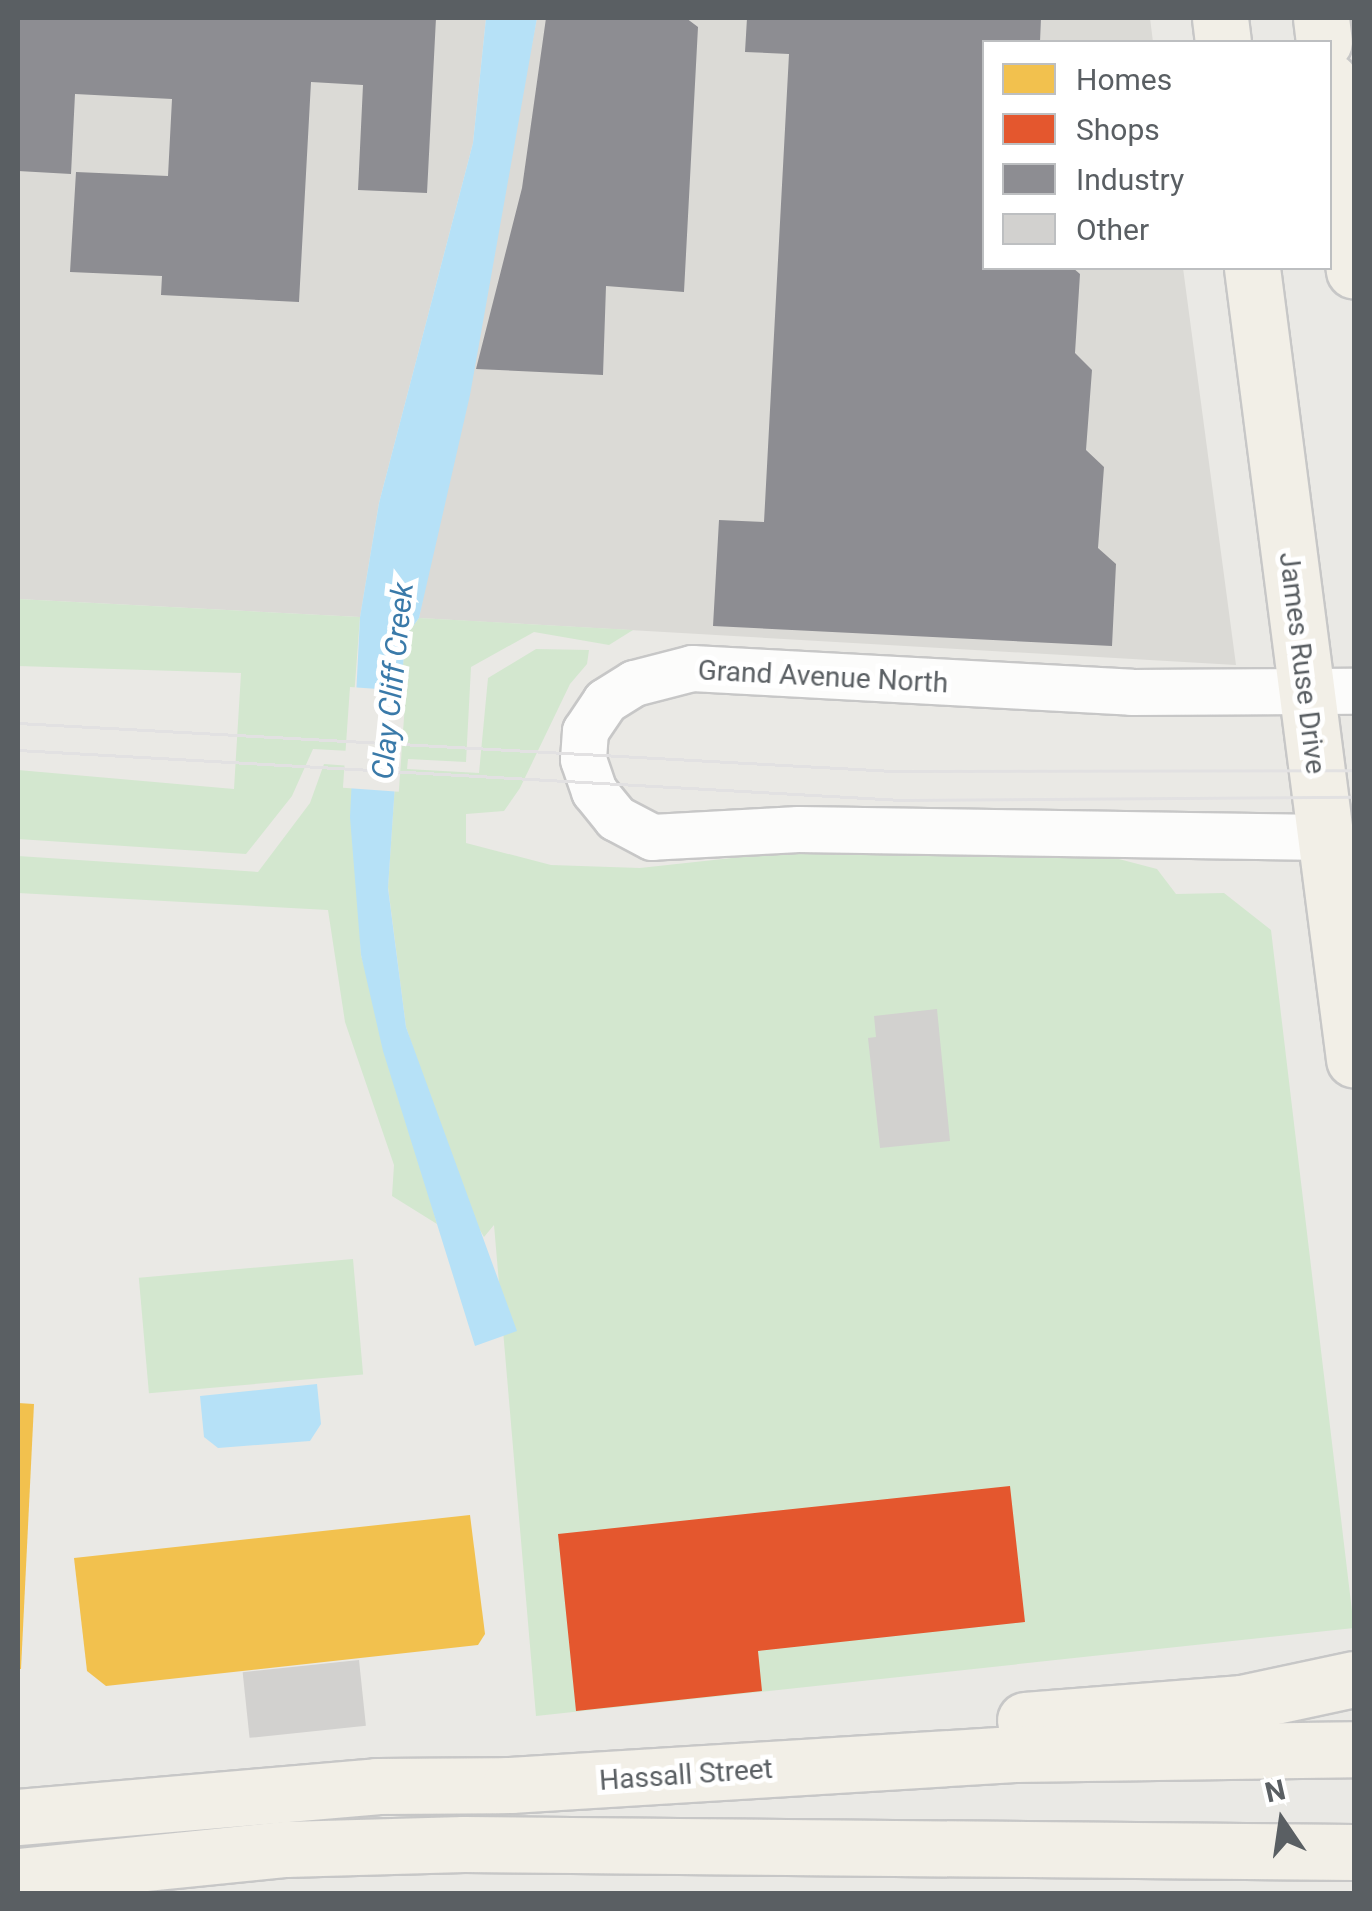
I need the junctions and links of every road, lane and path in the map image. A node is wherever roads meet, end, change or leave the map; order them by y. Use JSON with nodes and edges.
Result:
{"nodes":[{"id":1,"x":1332,"y":97,"type":"edge"},
{"id":2,"x":1252,"y":270,"type":"edge"},
{"id":3,"x":1354,"y":270,"type":"edge"},
{"id":4,"x":1330,"y":692,"type":"edge"},
{"id":5,"x":1325,"y":837,"type":"junction"},
{"id":6,"x":1354,"y":1059,"type":"edge"},
{"id":7,"x":1354,"y":1679,"type":"edge"},
{"id":8,"x":1354,"y":1749,"type":"edge"},
{"id":9,"x":884,"y":1762,"type":"junction"},
{"id":10,"x":18,"y":1817,"type":"edge"},
{"id":11,"x":1354,"y":1852,"type":"edge"},
{"id":12,"x":18,"y":1876,"type":"edge"}],
"edges":[{"from":1,"to":3,"type":"main road"},
{"from":2,"to":4,"type":"main road","name":"James Ruse Drive"},
{"from":4,"to":5,"type":"main road","name":"James Ruse Drive"},
{"from":4,"to":5,"type":"street","name":"Grand Avenue North"},
{"from":5,"to":6,"type":"main road","name":"James Ruse Drive"},
{"from":7,"to":9,"type":"main road"},
{"from":8,"to":9,"type":"main road","name":"Hassall Street"},
{"from":9,"to":10,"type":"main road","name":"Hassall Street"},
{"from":11,"to":12,"type":"main road"}]}
